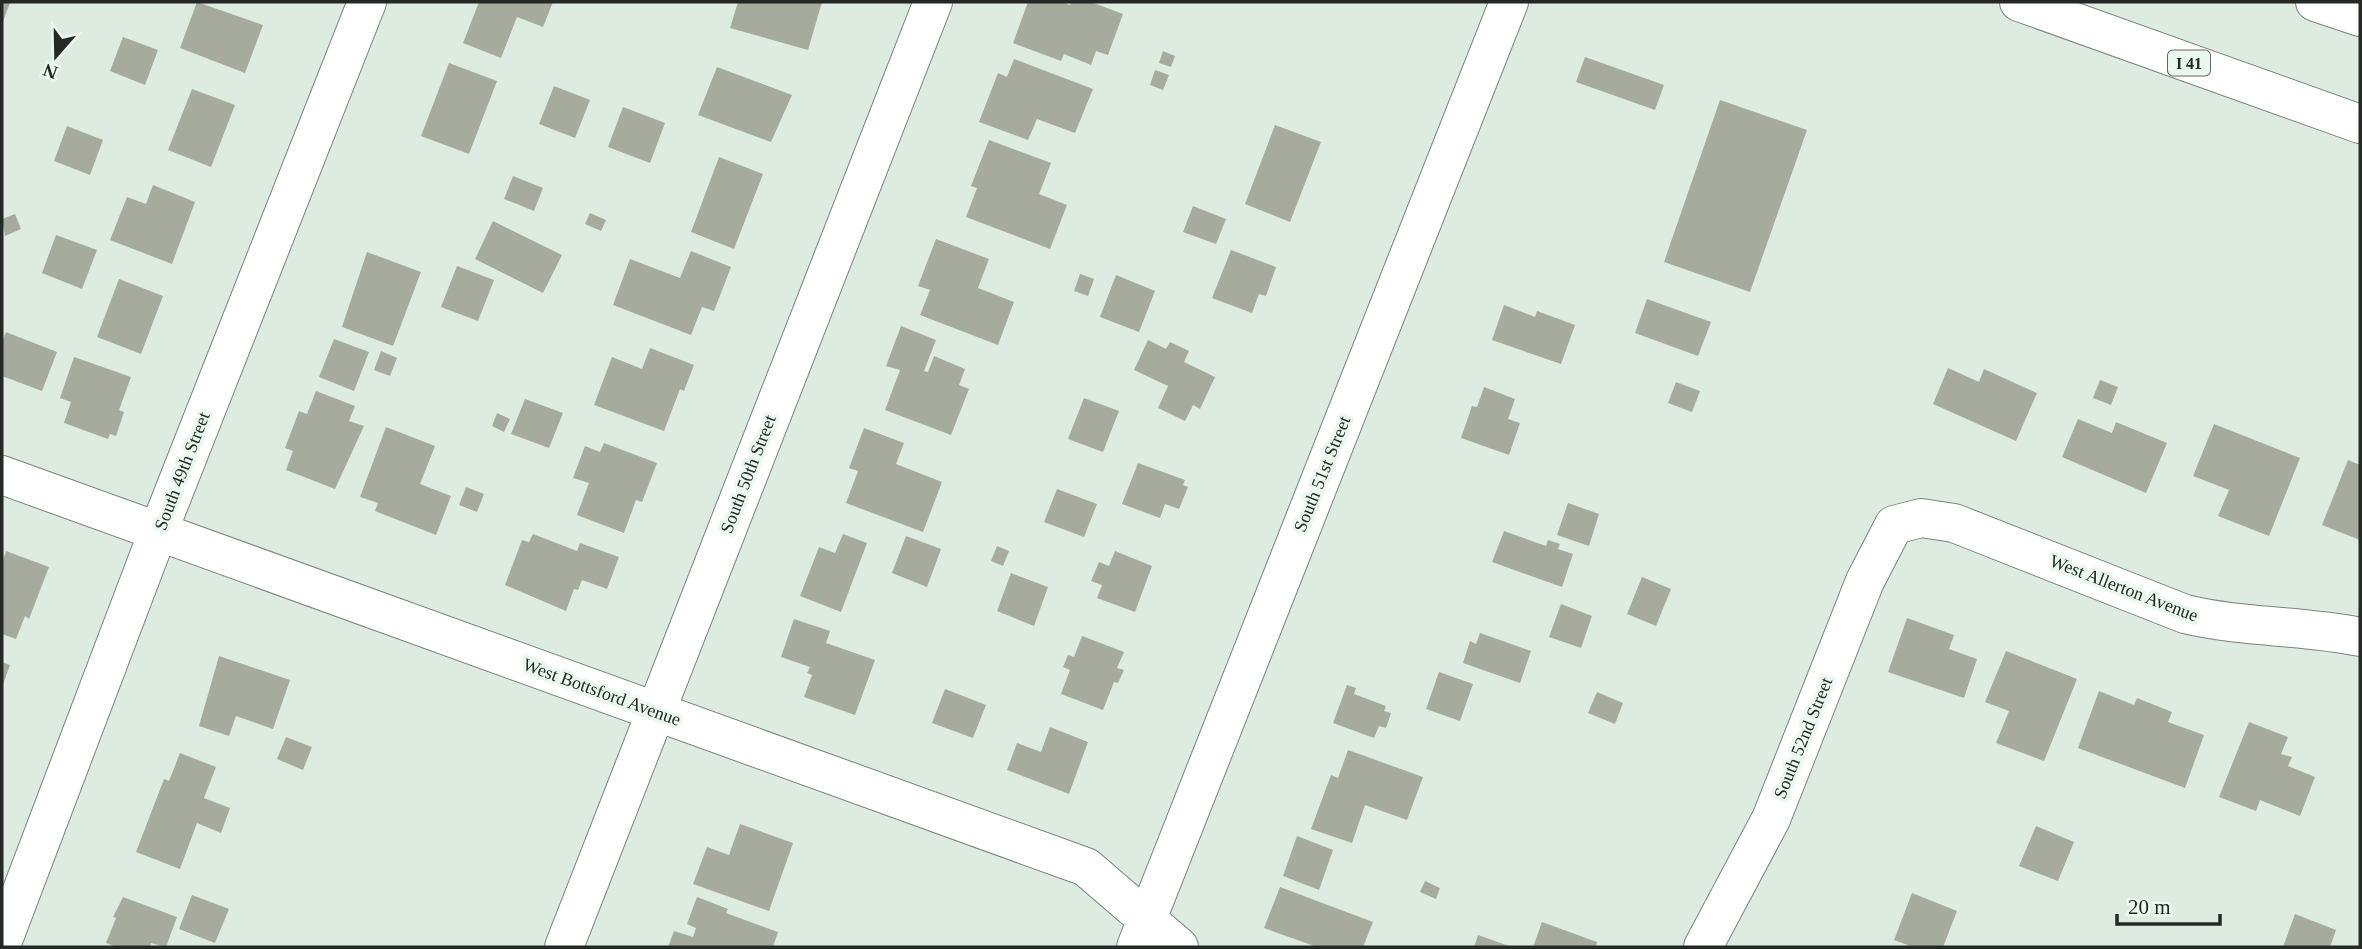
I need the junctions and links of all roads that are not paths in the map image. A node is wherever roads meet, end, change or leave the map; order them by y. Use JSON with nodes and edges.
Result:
{"nodes":[{"id":1,"x":367,"y":2,"type":"edge"},
{"id":2,"x":933,"y":2,"type":"edge"},
{"id":3,"x":1509,"y":2,"type":"edge"},
{"id":4,"x":2019,"y":2,"type":"edge"},
{"id":5,"x":2315,"y":2,"type":"edge"},
{"id":6,"x":2360,"y":17,"type":"edge"},
{"id":7,"x":2360,"y":124,"type":"edge"},
{"id":8,"x":2,"y":475,"type":"edge"},
{"id":9,"x":1894,"y":525,"type":"joint"},
{"id":10,"x":158,"y":532,"type":"junction"},
{"id":11,"x":2360,"y":638,"type":"edge"},
{"id":12,"x":656,"y":711,"type":"junction"},
{"id":13,"x":1142,"y":934,"type":"edge"},
{"id":14,"x":2,"y":943,"type":"edge"},
{"id":15,"x":564,"y":947,"type":"edge"},
{"id":16,"x":1179,"y":947,"type":"edge"},
{"id":17,"x":1703,"y":947,"type":"edge"}],
"edges":[{"from":1,"to":10,"type":"main road","name":"South 49th Street"},
{"from":2,"to":12,"type":"main road","name":"South 50th Street"},
{"from":3,"to":13,"type":"main road","name":"South 51st Street"},
{"from":4,"to":7,"type":"main road","number":"I 41"},
{"from":5,"to":6,"type":"main road"},
{"from":8,"to":10,"type":"main road","name":"West Bottsford Avenue"},
{"from":9,"to":11,"type":"main road","name":"West Allerton Avenue"},
{"from":9,"to":17,"type":"main road","name":"South 52nd Street"},
{"from":10,"to":12,"type":"main road","name":"West Bottsford Avenue"},
{"from":10,"to":14,"type":"main road","name":"South 49th Street"},
{"from":12,"to":13,"type":"main road","name":"West Bottsford Avenue"},
{"from":12,"to":15,"type":"main road","name":"South 50th Street"},
{"from":13,"to":16,"type":"main road","name":"West Bottsford Avenue"}]}
